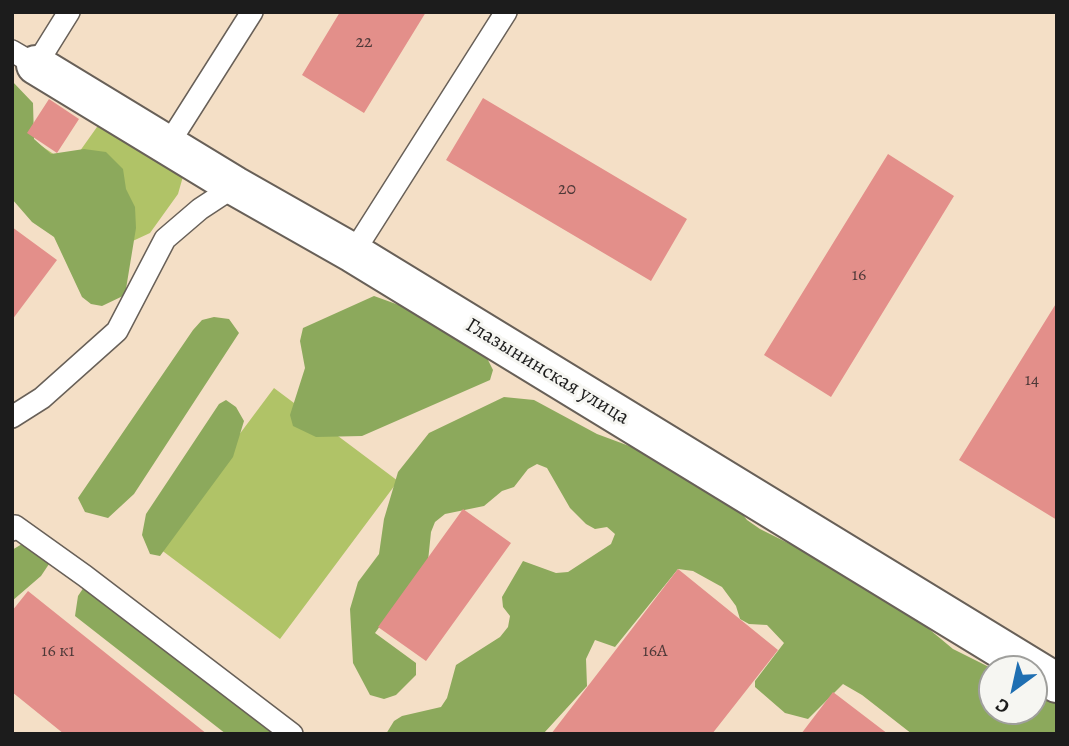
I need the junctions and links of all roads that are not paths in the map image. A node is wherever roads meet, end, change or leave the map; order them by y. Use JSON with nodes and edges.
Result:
{"nodes":[{"id":1,"x":69,"y":12,"type":"edge"},
{"id":2,"x":252,"y":12,"type":"edge"},
{"id":3,"x":506,"y":12,"type":"edge"},
{"id":4,"x":24,"y":58,"type":"edge"},
{"id":5,"x":169,"y":143,"type":"junction"},
{"id":6,"x":235,"y":186,"type":"junction"},
{"id":7,"x":353,"y":253,"type":"junction"},
{"id":8,"x":12,"y":417,"type":"edge"},
{"id":9,"x":12,"y":530,"type":"edge"},
{"id":10,"x":1057,"y":683,"type":"edge"},
{"id":11,"x":292,"y":734,"type":"edge"}],
"edges":[{"from":1,"to":4,"type":"lane"},
{"from":2,"to":5,"type":"lane"},
{"from":3,"to":7,"type":"lane"},
{"from":4,"to":5,"type":"street","name":"Глазынинская улица"},
{"from":5,"to":6,"type":"street","name":"Глазынинская улица"},
{"from":6,"to":7,"type":"street","name":"Глазынинская улица"},
{"from":6,"to":8,"type":"lane"},
{"from":7,"to":10,"type":"street","name":"Глазынинская улица"},
{"from":9,"to":11,"type":"lane"}]}
